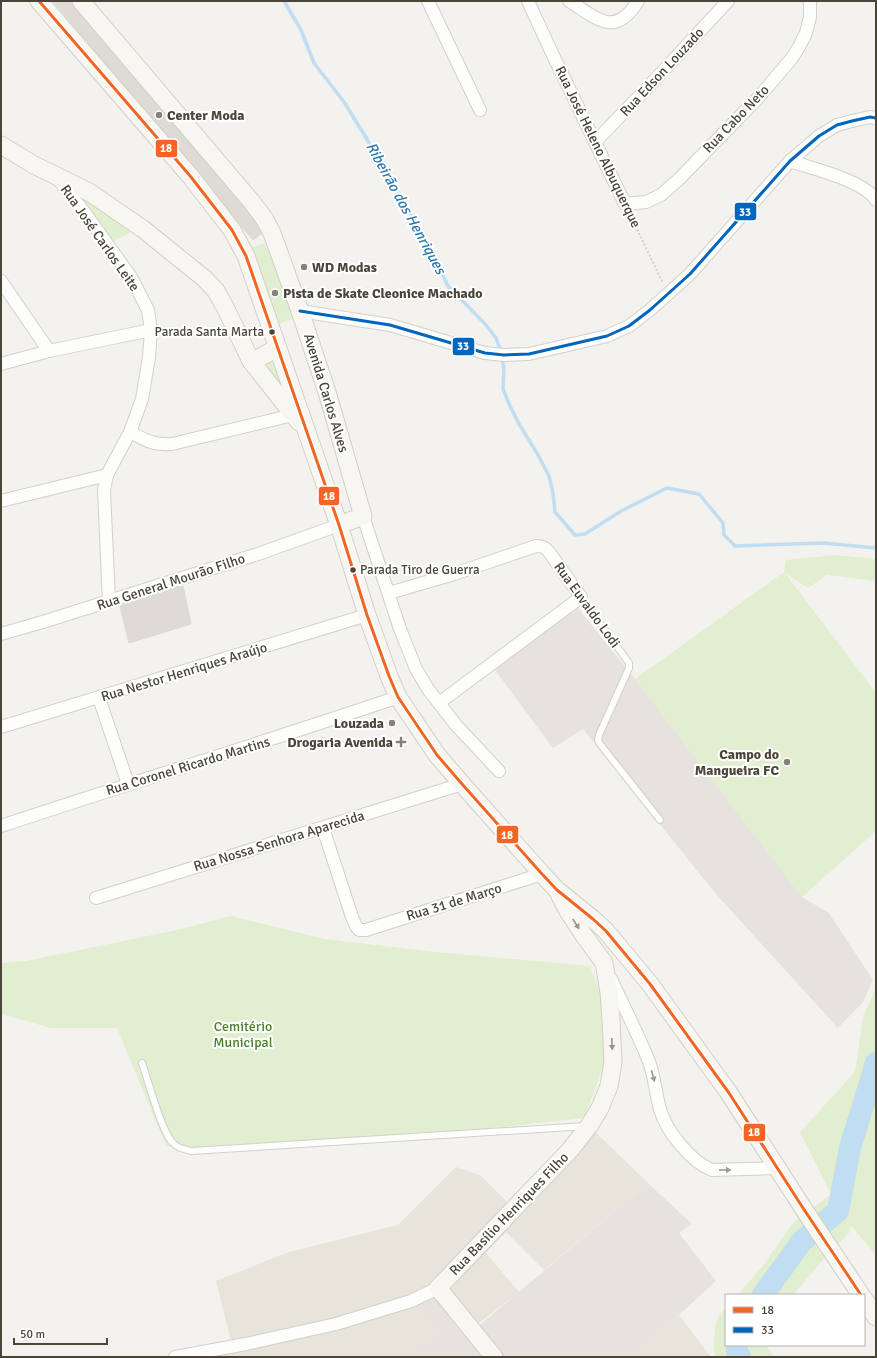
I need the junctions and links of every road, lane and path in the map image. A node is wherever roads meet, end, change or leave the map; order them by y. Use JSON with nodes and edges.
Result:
{"nodes":[{"id":1,"x":39,"y":1,"type":"edge"},
{"id":2,"x":81,"y":1,"type":"edge"},
{"id":3,"x":428,"y":1,"type":"edge"},
{"id":4,"x":528,"y":1,"type":"edge"},
{"id":5,"x":569,"y":1,"type":"edge"},
{"id":6,"x":728,"y":1,"type":"edge"},
{"id":7,"x":810,"y":1,"type":"edge"},
{"id":8,"x":637,"y":2,"type":"edge"},
{"id":9,"x":480,"y":110,"type":"dead end"},
{"id":10,"x":874,"y":115,"type":"edge"},
{"id":11,"x":595,"y":142,"type":"junction"},
{"id":12,"x":1,"y":145,"type":"edge"},
{"id":13,"x":790,"y":162,"type":"junction"},
{"id":14,"x":56,"y":176,"type":"junction"},
{"id":15,"x":876,"y":200,"type":"edge"},
{"id":16,"x":625,"y":204,"type":"junction"},
{"id":17,"x":1,"y":281,"type":"edge"},
{"id":18,"x":668,"y":293,"type":"junction"},
{"id":19,"x":300,"y":311,"type":"junction"},
{"id":20,"x":151,"y":330,"type":"junction"},
{"id":21,"x":49,"y":351,"type":"junction"},
{"id":22,"x":280,"y":355,"type":"junction"},
{"id":23,"x":251,"y":361,"type":"junction"},
{"id":24,"x":1,"y":364,"type":"edge"},
{"id":25,"x":293,"y":415,"type":"junction"},
{"id":26,"x":306,"y":430,"type":"junction"},
{"id":27,"x":130,"y":432,"type":"junction"},
{"id":28,"x":107,"y":475,"type":"junction"},
{"id":29,"x":1,"y":501,"type":"edge"},
{"id":30,"x":363,"y":516,"type":"junction"},
{"id":31,"x":339,"y":525,"type":"junction"},
{"id":32,"x":389,"y":593,"type":"junction"},
{"id":33,"x":580,"y":597,"type":"junction"},
{"id":34,"x":109,"y":602,"type":"junction"},
{"id":35,"x":367,"y":615,"type":"junction"},
{"id":36,"x":1,"y":634,"type":"edge"},
{"id":37,"x":398,"y":697,"type":"junction"},
{"id":38,"x":99,"y":698,"type":"junction"},
{"id":39,"x":439,"y":703,"type":"junction"},
{"id":40,"x":1,"y":727,"type":"edge"},
{"id":41,"x":499,"y":772,"type":"dead end"},
{"id":42,"x":128,"y":784,"type":"junction"},
{"id":43,"x":462,"y":784,"type":"junction"},
{"id":44,"x":660,"y":820,"type":"dead end"},
{"id":45,"x":1,"y":826,"type":"edge"},
{"id":46,"x":323,"y":828,"type":"junction"},
{"id":47,"x":542,"y":874,"type":"junction"},
{"id":48,"x":557,"y":890,"type":"junction"},
{"id":49,"x":96,"y":898,"type":"dead end"},
{"id":50,"x":604,"y":963,"type":"junction"},
{"id":51,"x":142,"y":1063,"type":"dead end"},
{"id":52,"x":590,"y":1126,"type":"junction"},
{"id":53,"x":777,"y":1168,"type":"junction"},
{"id":54,"x":438,"y":1288,"type":"junction"},
{"id":55,"x":860,"y":1294,"type":"edge"},
{"id":56,"x":865,"y":1300,"type":"edge"},
{"id":57,"x":876,"y":1317,"type":"edge"},
{"id":58,"x":176,"y":1357,"type":"edge"},
{"id":59,"x":494,"y":1357,"type":"edge"}],
"edges":[{"from":1,"to":22,"type":"street","name":"Avenida Carlos Alves"},
{"from":2,"to":19,"type":"street","name":"Avenida Carlos Alves"},
{"from":3,"to":9,"type":"street"},
{"from":4,"to":11,"type":"street","name":"Rua José Heleno Albuquerque"},
{"from":5,"to":8,"type":"street"},
{"from":6,"to":11,"type":"street","name":"Rua Edson Louzado"},
{"from":7,"to":16,"type":"street","name":"Rua Cabo Neto"},
{"from":10,"to":13,"type":"street"},
{"from":11,"to":16,"type":"street","name":"Rua José Heleno Albuquerque"},
{"from":12,"to":14,"type":"street"},
{"from":13,"to":15,"type":"street"},
{"from":13,"to":18,"type":"street"},
{"from":14,"to":20,"type":"street","name":"Rua José Carlos Leite"},
{"from":14,"to":23,"type":"street"},
{"from":16,"to":18,"type":"path","name":"Rua José Heleno Albuquerque"},
{"from":17,"to":21,"type":"street"},
{"from":18,"to":19,"type":"street"},
{"from":19,"to":30,"type":"street","name":"Avenida Carlos Alves"},
{"from":20,"to":21,"type":"street"},
{"from":20,"to":27,"type":"street","name":"Rua José Carlos Leite"},
{"from":21,"to":24,"type":"street"},
{"from":22,"to":23,"type":"street"},
{"from":22,"to":26,"type":"street","name":"Avenida Carlos Alves"},
{"from":23,"to":25,"type":"street"},
{"from":25,"to":26,"type":"street"},
{"from":25,"to":27,"type":"street"},
{"from":26,"to":31,"type":"street","name":"Avenida Carlos Alves"},
{"from":27,"to":28,"type":"street","name":"Rua José Carlos Leite"},
{"from":28,"to":29,"type":"street"},
{"from":28,"to":34,"type":"street","name":"Rua José Carlos Leite"},
{"from":30,"to":31,"type":"street"},
{"from":30,"to":32,"type":"street"},
{"from":31,"to":34,"type":"street","name":"Rua General Mourão Filho"},
{"from":31,"to":35,"type":"street","name":"Avenida Carlos Alves"},
{"from":32,"to":33,"type":"street","name":"Rua Euvaldo Lodi"},
{"from":32,"to":39,"type":"street"},
{"from":33,"to":39,"type":"street"},
{"from":33,"to":44,"type":"lane","name":"Rua Euvaldo Lodi"},
{"from":34,"to":36,"type":"street","name":"Rua General Mourão Filho"},
{"from":35,"to":37,"type":"street","name":"Avenida Carlos Alves"},
{"from":35,"to":38,"type":"street","name":"Rua Nestor Henriques Araújo"},
{"from":37,"to":42,"type":"street","name":"Rua Coronel Ricardo Martins"},
{"from":37,"to":43,"type":"street","name":"Avenida Carlos Alves"},
{"from":38,"to":40,"type":"street","name":"Rua Nestor Henriques Araújo"},
{"from":38,"to":42,"type":"street"},
{"from":39,"to":41,"type":"street"},
{"from":42,"to":45,"type":"street","name":"Rua Coronel Ricardo Martins"},
{"from":43,"to":46,"type":"street","name":"Rua Nossa Senhora Aparecida"},
{"from":43,"to":47,"type":"street","name":"Avenida Carlos Alves"},
{"from":46,"to":47,"type":"street","name":"Rua 31 de Março"},
{"from":46,"to":49,"type":"street","name":"Rua Nossa Senhora Aparecida"},
{"from":47,"to":48,"type":"street","name":"Avenida Carlos Alves"},
{"from":48,"to":50,"type":"street","name":"Rua Basílio Henriques Filho","one_way":true},
{"from":48,"to":53,"type":"street"},
{"from":50,"to":52,"type":"street","name":"Rua Basílio Henriques Filho","one_way":true},
{"from":50,"to":53,"type":"street","one_way":true},
{"from":51,"to":52,"type":"lane"},
{"from":52,"to":54,"type":"street","name":"Rua Basílio Henriques Filho"},
{"from":53,"to":55,"type":"street"},
{"from":54,"to":58,"type":"street","name":"Rua Basílio Henriques Filho"},
{"from":54,"to":59,"type":"street"},
{"from":56,"to":57,"type":"street"}]}
